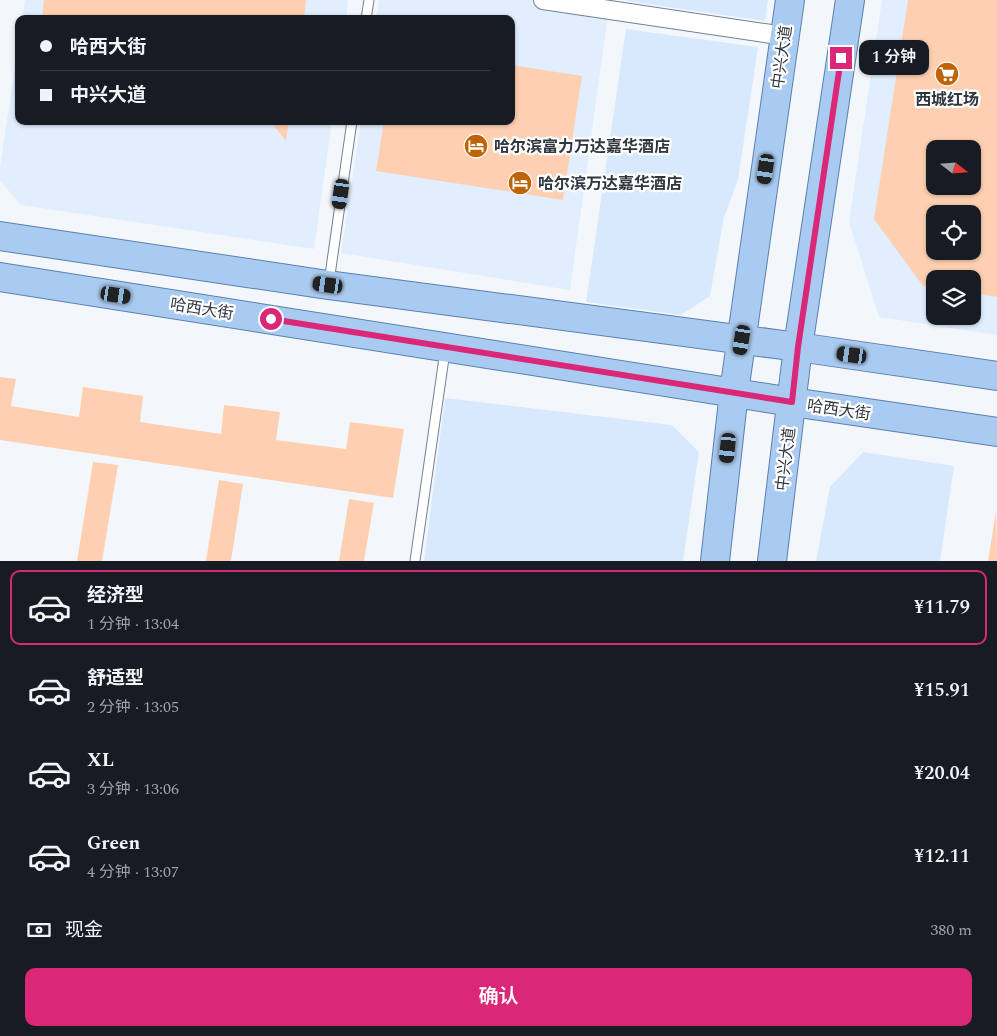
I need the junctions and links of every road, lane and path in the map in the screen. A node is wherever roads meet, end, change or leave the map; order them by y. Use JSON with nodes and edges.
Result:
{"nodes":[{"id":1,"x":369,"y":0,"type":"edge"},
{"id":2,"x":543,"y":0,"type":"edge"},
{"id":3,"x":790,"y":0,"type":"edge"},
{"id":4,"x":850,"y":0,"type":"edge"},
{"id":5,"x":367,"y":15,"type":"edge"},
{"id":6,"x":784,"y":36,"type":"junction"},
{"id":7,"x":351,"y":125,"type":"edge"},
{"id":8,"x":0,"y":236,"type":"edge"},
{"id":9,"x":0,"y":277,"type":"edge"},
{"id":10,"x":328,"y":285,"type":"junction"},
{"id":11,"x":742,"y":340,"type":"junction"},
{"id":12,"x":446,"y":347,"type":"junction"},
{"id":13,"x":798,"y":347,"type":"junction"},
{"id":14,"x":997,"y":376,"type":"edge"},
{"id":15,"x":734,"y":392,"type":"junction"},
{"id":16,"x":792,"y":402,"type":"junction"},
{"id":17,"x":997,"y":432,"type":"edge"},
{"id":18,"x":415,"y":561,"type":"edge"},
{"id":19,"x":715,"y":561,"type":"edge"},
{"id":20,"x":772,"y":561,"type":"edge"}],
"edges":[{"from":1,"to":5,"type":"lane"},
{"from":2,"to":6,"type":"street"},
{"from":3,"to":6,"type":"main road","name":"中兴大道"},
{"from":4,"to":13,"type":"main road","name":"中兴大道"},
{"from":6,"to":11,"type":"main road","name":"中兴大道"},
{"from":7,"to":10,"type":"lane"},
{"from":8,"to":10,"type":"main road"},
{"from":9,"to":12,"type":"main road","name":"哈西大街"},
{"from":10,"to":11,"type":"main road"},
{"from":11,"to":13,"type":"main road"},
{"from":11,"to":15,"type":"main road","name":"中兴大道"},
{"from":12,"to":15,"type":"main road","name":"哈西大街"},
{"from":12,"to":18,"type":"lane"},
{"from":13,"to":14,"type":"main road"},
{"from":13,"to":16,"type":"main road","name":"中兴大道"},
{"from":15,"to":16,"type":"main road","name":"哈西大街"},
{"from":15,"to":19,"type":"main road","name":"中兴大道"},
{"from":16,"to":17,"type":"main road","name":"哈西大街"},
{"from":16,"to":20,"type":"main road","name":"中兴大道"}]}
